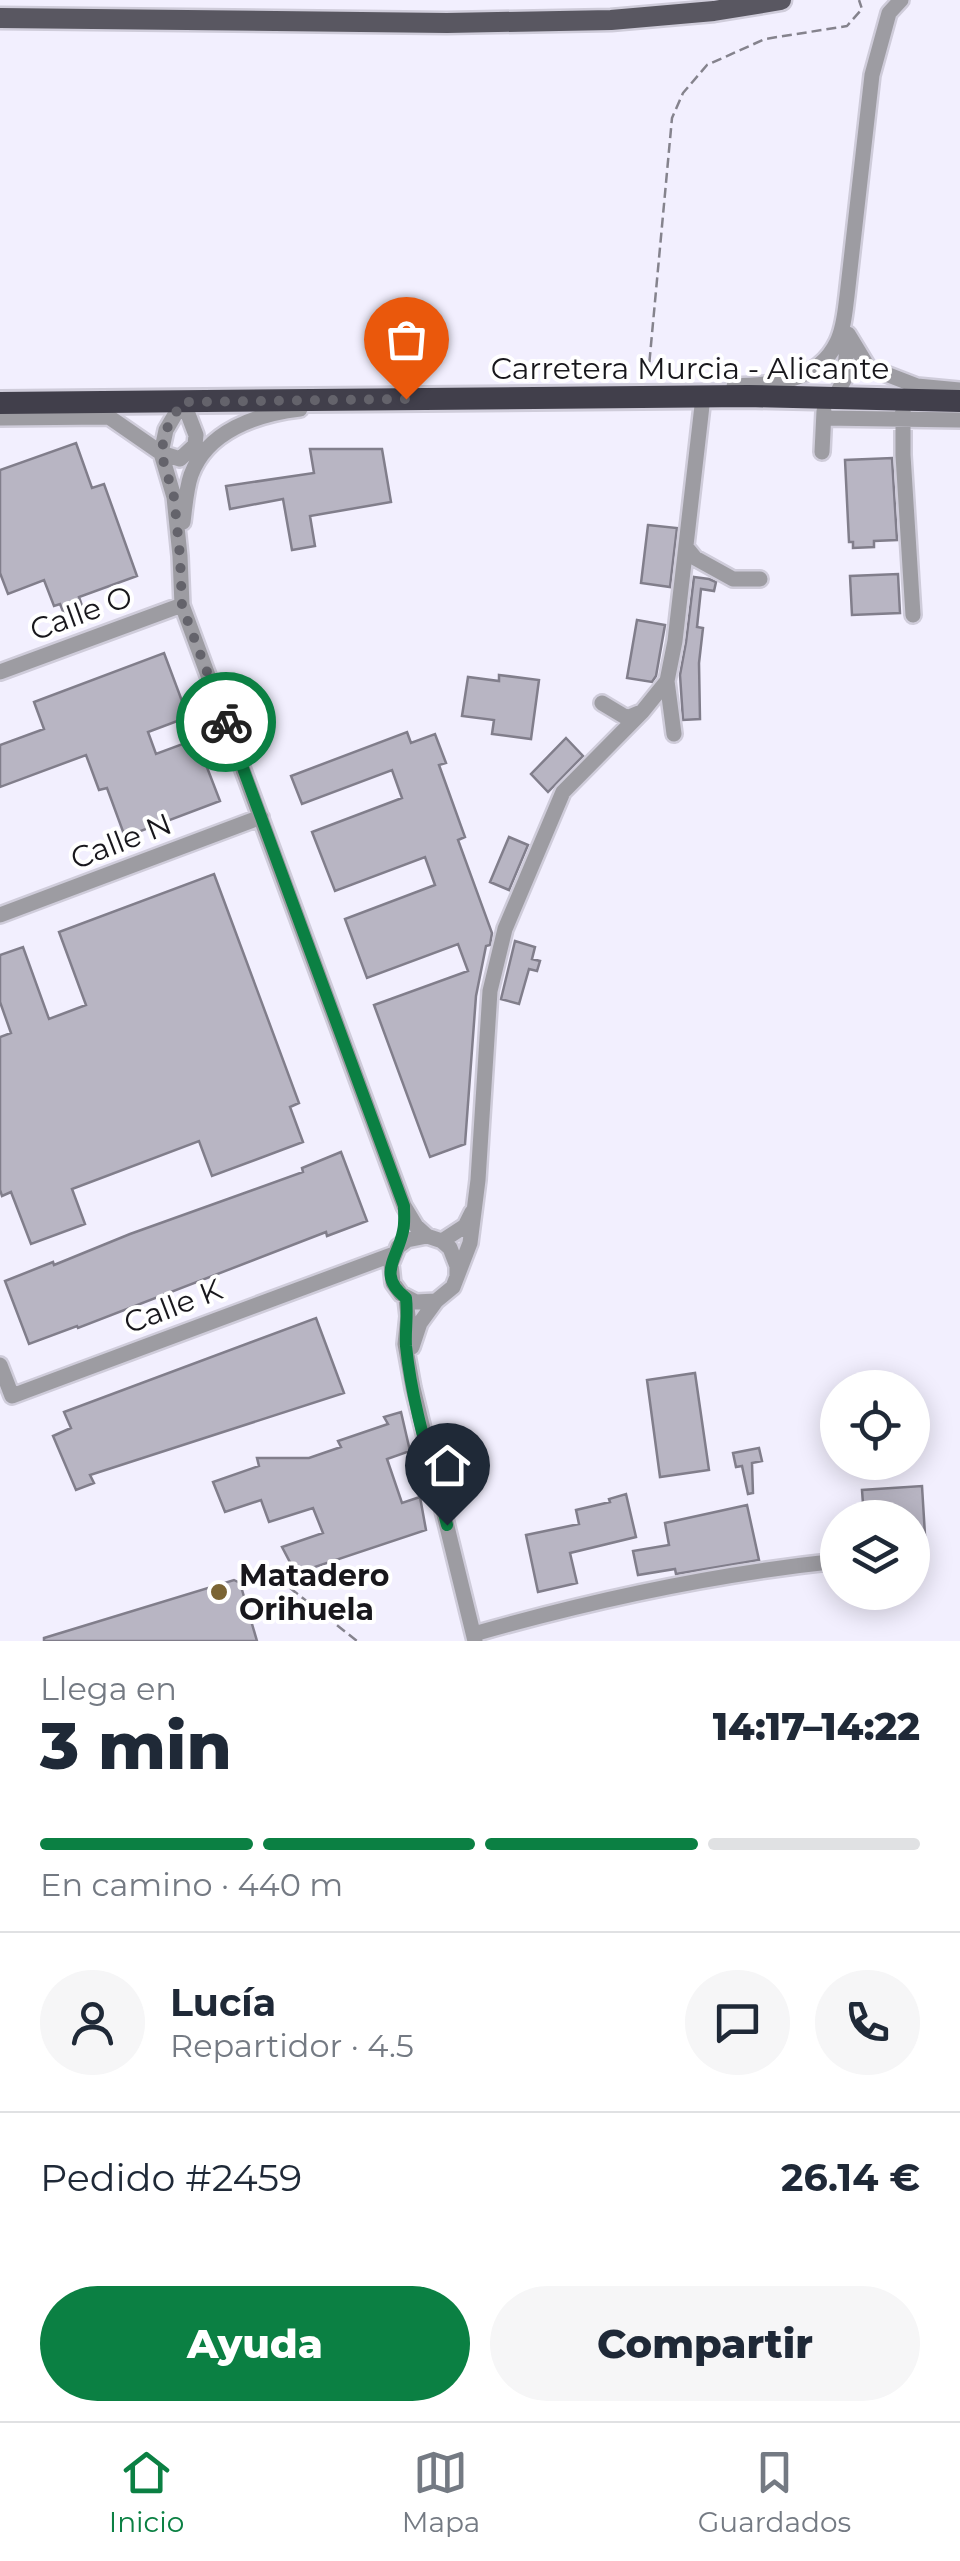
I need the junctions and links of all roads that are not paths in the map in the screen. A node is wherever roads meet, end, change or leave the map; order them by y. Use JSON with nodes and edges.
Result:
{"nodes":[{"id":1,"x":781,"y":0,"type":"edge"},
{"id":2,"x":901,"y":0,"type":"edge"},
{"id":3,"x":0,"y":18,"type":"edge"},
{"id":4,"x":847,"y":296,"type":"junction"},
{"id":5,"x":848,"y":334,"type":"junction"},
{"id":6,"x":960,"y":390,"type":"edge"},
{"id":7,"x":703,"y":396,"type":"junction"},
{"id":8,"x":647,"y":397,"type":"junction"},
{"id":9,"x":366,"y":400,"type":"junction"},
{"id":10,"x":960,"y":401,"type":"edge"},
{"id":11,"x":182,"y":402,"type":"junction"},
{"id":12,"x":0,"y":403,"type":"edge"},
{"id":13,"x":828,"y":404,"type":"junction"},
{"id":14,"x":904,"y":408,"type":"junction"},
{"id":15,"x":0,"y":418,"type":"edge"},
{"id":16,"x":960,"y":420,"type":"edge"},
{"id":17,"x":194,"y":446,"type":"junction"},
{"id":18,"x":822,"y":452,"type":"dead end"},
{"id":19,"x":161,"y":453,"type":"junction"},
{"id":20,"x":192,"y":473,"type":"junction"},
{"id":21,"x":686,"y":547,"type":"junction"},
{"id":22,"x":180,"y":556,"type":"junction"},
{"id":23,"x":760,"y":579,"type":"dead end"},
{"id":24,"x":182,"y":606,"type":"junction"},
{"id":25,"x":912,"y":615,"type":"dead end"},
{"id":26,"x":0,"y":672,"type":"edge"},
{"id":27,"x":667,"y":681,"type":"junction"},
{"id":28,"x":602,"y":703,"type":"dead end"},
{"id":29,"x":642,"y":712,"type":"junction"},
{"id":30,"x":674,"y":734,"type":"dead end"},
{"id":31,"x":261,"y":817,"type":"junction"},
{"id":32,"x":0,"y":916,"type":"edge"},
{"id":33,"x":404,"y":1206,"type":"junction"},
{"id":34,"x":474,"y":1209,"type":"junction"},
{"id":35,"x":435,"y":1238,"type":"junction"},
{"id":36,"x":396,"y":1251,"type":"junction"},
{"id":37,"x":354,"y":1270,"type":"junction"},
{"id":38,"x":457,"y":1276,"type":"junction"},
{"id":39,"x":393,"y":1283,"type":"junction"},
{"id":40,"x":406,"y":1298,"type":"junction"},
{"id":41,"x":436,"y":1301,"type":"junction"},
{"id":42,"x":409,"y":1361,"type":"junction"},
{"id":43,"x":0,"y":1365,"type":"edge"},
{"id":44,"x":820,"y":1563,"type":"edge"},
{"id":45,"x":475,"y":1637,"type":"edge"}],
"edges":[{"from":1,"to":3,"type":"main road"},
{"from":2,"to":4,"type":"street"},
{"from":4,"to":5,"type":"street"},
{"from":4,"to":8,"type":"street"},
{"from":5,"to":6,"type":"street"},
{"from":5,"to":13,"type":"street"},
{"from":7,"to":8,"type":"highway","name":"Carretera Murcia - Alicante"},
{"from":7,"to":13,"type":"highway","name":"Carretera Murcia - Alicante"},
{"from":7,"to":21,"type":"street"},
{"from":8,"to":9,"type":"highway","name":"Carretera Murcia - Alicante"},
{"from":9,"to":11,"type":"highway","name":"Carretera Murcia - Alicante"},
{"from":9,"to":20,"type":"street"},
{"from":10,"to":14,"type":"highway","name":"Carretera Murcia - Alicante"},
{"from":11,"to":12,"type":"highway","name":"Carretera Murcia - Alicante"},
{"from":11,"to":17,"type":"street"},
{"from":11,"to":19,"type":"street"},
{"from":13,"to":14,"type":"highway","name":"Carretera Murcia - Alicante"},
{"from":13,"to":18,"type":"street"},
{"from":14,"to":16,"type":"street"},
{"from":14,"to":25,"type":"street"},
{"from":15,"to":19,"type":"street"},
{"from":17,"to":19,"type":"street"},
{"from":17,"to":20,"type":"street"},
{"from":19,"to":22,"type":"street"},
{"from":20,"to":22,"type":"street"},
{"from":21,"to":23,"type":"street"},
{"from":21,"to":27,"type":"street"},
{"from":22,"to":24,"type":"street"},
{"from":24,"to":26,"type":"street","name":"Calle O"},
{"from":24,"to":31,"type":"street"},
{"from":27,"to":29,"type":"street"},
{"from":27,"to":30,"type":"street"},
{"from":28,"to":29,"type":"street"},
{"from":29,"to":34,"type":"street"},
{"from":31,"to":32,"type":"street","name":"Calle N"},
{"from":31,"to":33,"type":"street"},
{"from":33,"to":35,"type":"street"},
{"from":33,"to":36,"type":"street"},
{"from":34,"to":35,"type":"street"},
{"from":34,"to":38,"type":"street"},
{"from":35,"to":36,"type":"street"},
{"from":35,"to":38,"type":"street"},
{"from":36,"to":37,"type":"street","name":"Calle K"},
{"from":36,"to":39,"type":"street"},
{"from":37,"to":39,"type":"street"},
{"from":37,"to":43,"type":"street","name":"Calle K"},
{"from":38,"to":41,"type":"street"},
{"from":39,"to":40,"type":"street"},
{"from":40,"to":41,"type":"street"},
{"from":40,"to":42,"type":"street"},
{"from":41,"to":42,"type":"street"},
{"from":42,"to":45,"type":"street"},
{"from":44,"to":45,"type":"street"}]}
